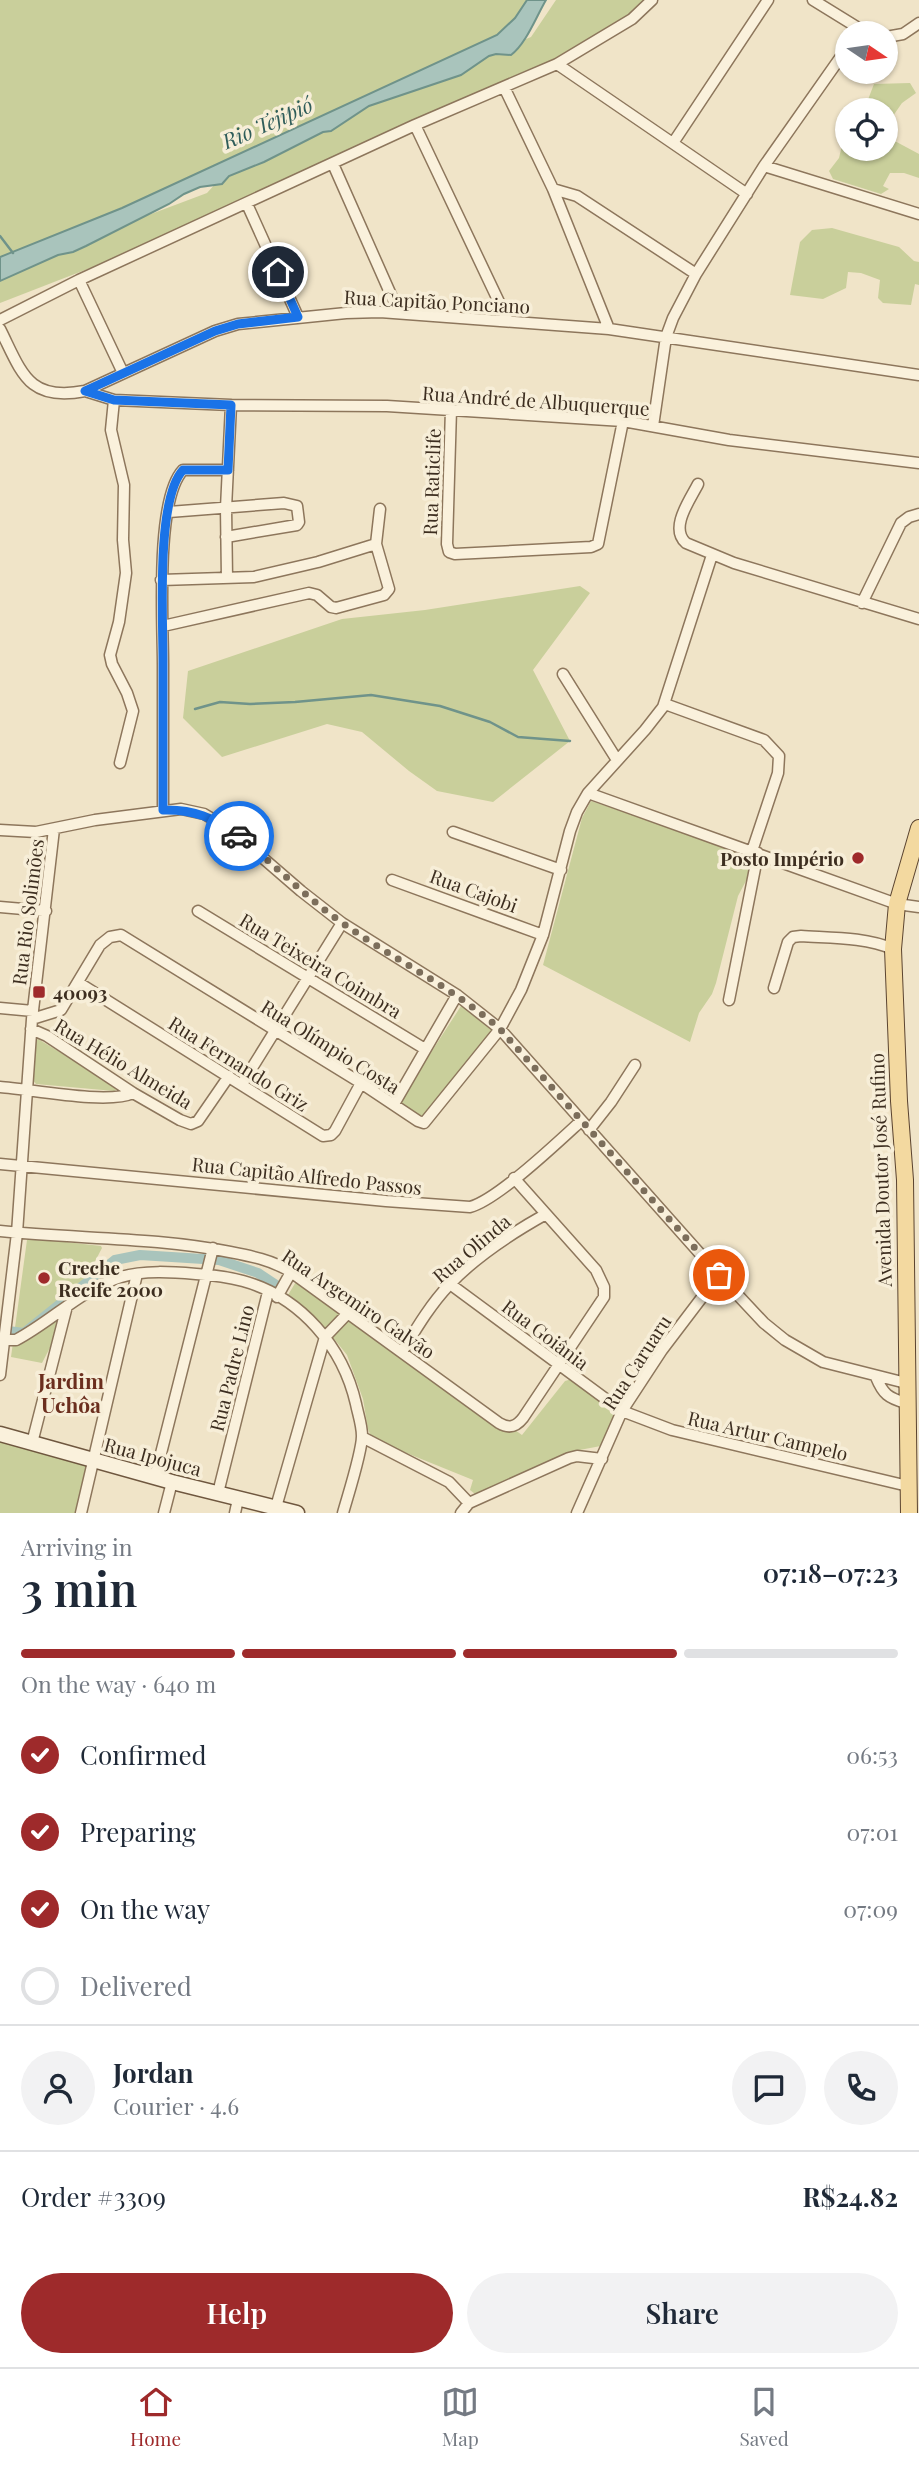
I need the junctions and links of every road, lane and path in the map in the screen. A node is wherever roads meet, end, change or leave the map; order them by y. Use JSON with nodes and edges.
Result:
{"nodes":[{"id":1,"x":652,"y":0,"type":"edge"},
{"id":2,"x":768,"y":0,"type":"edge"},
{"id":3,"x":813,"y":0,"type":"edge"},
{"id":4,"x":846,"y":21,"type":"edge"},
{"id":5,"x":919,"y":23,"type":"edge"},
{"id":6,"x":898,"y":35,"type":"edge"},
{"id":7,"x":557,"y":64,"type":"junction"},
{"id":8,"x":835,"y":65,"type":"edge"},
{"id":9,"x":504,"y":87,"type":"junction"},
{"id":10,"x":415,"y":125,"type":"junction"},
{"id":11,"x":673,"y":143,"type":"junction"},
{"id":12,"x":333,"y":164,"type":"junction"},
{"id":13,"x":764,"y":166,"type":"junction"},
{"id":14,"x":553,"y":189,"type":"junction"},
{"id":15,"x":747,"y":194,"type":"junction"},
{"id":16,"x":247,"y":204,"type":"junction"},
{"id":17,"x":919,"y":214,"type":"edge"},
{"id":18,"x":696,"y":274,"type":"junction"},
{"id":19,"x":79,"y":280,"type":"junction"},
{"id":20,"x":399,"y":313,"type":"junction"},
{"id":21,"x":298,"y":317,"type":"junction"},
{"id":22,"x":0,"y":320,"type":"edge"},
{"id":23,"x":508,"y":321,"type":"junction"},
{"id":24,"x":609,"y":329,"type":"junction"},
{"id":25,"x":0,"y":330,"type":"edge"},
{"id":26,"x":666,"y":337,"type":"junction"},
{"id":27,"x":123,"y":373,"type":"junction"},
{"id":28,"x":919,"y":374,"type":"edge"},
{"id":29,"x":85,"y":391,"type":"junction"},
{"id":30,"x":114,"y":400,"type":"junction"},
{"id":31,"x":231,"y":405,"type":"junction"},
{"id":32,"x":451,"y":409,"type":"junction"},
{"id":33,"x":624,"y":421,"type":"junction"},
{"id":34,"x":653,"y":426,"type":"junction"},
{"id":35,"x":919,"y":463,"type":"edge"},
{"id":36,"x":228,"y":470,"type":"junction"},
{"id":37,"x":698,"y":484,"type":"dead end"},
{"id":38,"x":226,"y":508,"type":"junction"},
{"id":39,"x":380,"y":509,"type":"dead end"},
{"id":40,"x":169,"y":512,"type":"junction"},
{"id":41,"x":919,"y":514,"type":"edge"},
{"id":42,"x":226,"y":537,"type":"junction"},
{"id":43,"x":376,"y":544,"type":"junction"},
{"id":44,"x":712,"y":555,"type":"junction"},
{"id":45,"x":228,"y":578,"type":"junction"},
{"id":46,"x":161,"y":580,"type":"junction"},
{"id":47,"x":862,"y":603,"type":"junction"},
{"id":48,"x":919,"y":619,"type":"edge"},
{"id":49,"x":163,"y":626,"type":"junction"},
{"id":50,"x":563,"y":674,"type":"dead end"},
{"id":51,"x":665,"y":704,"type":"junction"},
{"id":52,"x":617,"y":760,"type":"junction"},
{"id":53,"x":120,"y":763,"type":"dead end"},
{"id":54,"x":588,"y":793,"type":"junction"},
{"id":55,"x":163,"y":810,"type":"junction"},
{"id":56,"x":919,"y":828,"type":"edge"},
{"id":57,"x":54,"y":829,"type":"junction"},
{"id":58,"x":0,"y":830,"type":"edge"},
{"id":59,"x":453,"y":832,"type":"dead end"},
{"id":60,"x":755,"y":852,"type":"junction"},
{"id":61,"x":561,"y":870,"type":"junction"},
{"id":62,"x":392,"y":880,"type":"dead end"},
{"id":63,"x":897,"y":904,"type":"junction"},
{"id":64,"x":0,"y":907,"type":"edge"},
{"id":65,"x":919,"y":907,"type":"edge"},
{"id":66,"x":46,"y":911,"type":"junction"},
{"id":67,"x":198,"y":911,"type":"dead end"},
{"id":68,"x":342,"y":923,"type":"junction"},
{"id":69,"x":544,"y":935,"type":"junction"},
{"id":70,"x":893,"y":949,"type":"junction"},
{"id":71,"x":309,"y":976,"type":"junction"},
{"id":72,"x":79,"y":983,"type":"junction"},
{"id":73,"x":774,"y":988,"type":"dead end"},
{"id":74,"x":457,"y":995,"type":"junction"},
{"id":75,"x":729,"y":1000,"type":"dead end"},
{"id":76,"x":0,"y":1008,"type":"edge"},
{"id":77,"x":32,"y":1020,"type":"junction"},
{"id":78,"x":500,"y":1029,"type":"junction"},
{"id":79,"x":275,"y":1032,"type":"junction"},
{"id":80,"x":425,"y":1049,"type":"junction"},
{"id":81,"x":635,"y":1065,"type":"dead end"},
{"id":82,"x":229,"y":1076,"type":"junction"},
{"id":83,"x":361,"y":1083,"type":"junction"},
{"id":84,"x":242,"y":1084,"type":"junction"},
{"id":85,"x":0,"y":1087,"type":"edge"},
{"id":86,"x":28,"y":1089,"type":"junction"},
{"id":87,"x":133,"y":1093,"type":"junction"},
{"id":88,"x":394,"y":1104,"type":"junction"},
{"id":89,"x":585,"y":1126,"type":"junction"},
{"id":90,"x":0,"y":1164,"type":"edge"},
{"id":91,"x":23,"y":1165,"type":"junction"},
{"id":92,"x":514,"y":1178,"type":"junction"},
{"id":93,"x":912,"y":1183,"type":"edge"},
{"id":94,"x":546,"y":1214,"type":"junction"},
{"id":95,"x":0,"y":1231,"type":"edge"},
{"id":96,"x":17,"y":1233,"type":"junction"},
{"id":97,"x":212,"y":1249,"type":"junction"},
{"id":98,"x":290,"y":1272,"type":"junction"},
{"id":99,"x":137,"y":1274,"type":"junction"},
{"id":100,"x":208,"y":1274,"type":"junction"},
{"id":101,"x":719,"y":1275,"type":"junction"},
{"id":102,"x":450,"y":1284,"type":"junction"},
{"id":103,"x":272,"y":1294,"type":"junction"},
{"id":104,"x":67,"y":1306,"type":"junction"},
{"id":105,"x":348,"y":1313,"type":"junction"},
{"id":106,"x":5,"y":1320,"type":"edge"},
{"id":107,"x":325,"y":1337,"type":"junction"},
{"id":108,"x":3,"y":1339,"type":"edge"},
{"id":109,"x":402,"y":1352,"type":"junction"},
{"id":110,"x":559,"y":1366,"type":"junction"},
{"id":111,"x":0,"y":1375,"type":"edge"},
{"id":112,"x":876,"y":1377,"type":"junction"},
{"id":113,"x":906,"y":1383,"type":"junction"},
{"id":114,"x":906,"y":1403,"type":"junction"},
{"id":115,"x":622,"y":1411,"type":"junction"},
{"id":116,"x":0,"y":1434,"type":"edge"},
{"id":117,"x":362,"y":1437,"type":"junction"},
{"id":118,"x":32,"y":1443,"type":"junction"},
{"id":119,"x":602,"y":1458,"type":"junction"},
{"id":120,"x":94,"y":1460,"type":"junction"},
{"id":121,"x":155,"y":1477,"type":"junction"},
{"id":122,"x":172,"y":1482,"type":"junction"},
{"id":123,"x":908,"y":1486,"type":"junction"},
{"id":124,"x":218,"y":1493,"type":"junction"},
{"id":125,"x":469,"y":1503,"type":"junction"},
{"id":126,"x":237,"y":1506,"type":"edge"},
{"id":127,"x":276,"y":1507,"type":"junction"},
{"id":128,"x":912,"y":1507,"type":"edge"},
{"id":129,"x":81,"y":1513,"type":"edge"},
{"id":130,"x":164,"y":1513,"type":"edge"},
{"id":131,"x":297,"y":1513,"type":"edge"},
{"id":132,"x":343,"y":1513,"type":"edge"},
{"id":133,"x":461,"y":1513,"type":"edge"},
{"id":134,"x":577,"y":1513,"type":"edge"}],
"edges":[{"from":1,"to":7,"type":"street"},
{"from":2,"to":11,"type":"street"},
{"from":3,"to":4,"type":"street"},
{"from":5,"to":6,"type":"street"},
{"from":7,"to":9,"type":"street"},
{"from":7,"to":11,"type":"street"},
{"from":8,"to":13,"type":"street"},
{"from":9,"to":10,"type":"street"},
{"from":9,"to":14,"type":"street"},
{"from":10,"to":12,"type":"street"},
{"from":10,"to":23,"type":"street"},
{"from":11,"to":15,"type":"street"},
{"from":12,"to":16,"type":"street"},
{"from":12,"to":20,"type":"street"},
{"from":13,"to":15,"type":"street"},
{"from":13,"to":17,"type":"street"},
{"from":14,"to":18,"type":"street"},
{"from":14,"to":24,"type":"street"},
{"from":15,"to":18,"type":"street"},
{"from":16,"to":19,"type":"street"},
{"from":16,"to":21,"type":"street"},
{"from":18,"to":26,"type":"street"},
{"from":19,"to":22,"type":"street"},
{"from":19,"to":27,"type":"street"},
{"from":20,"to":21,"type":"street","name":"Rua Capitão Ponciano"},
{"from":20,"to":23,"type":"street","name":"Rua Capitão Ponciano"},
{"from":21,"to":27,"type":"street","name":"Rua Capitão Ponciano"},
{"from":23,"to":24,"type":"street","name":"Rua Capitão Ponciano"},
{"from":24,"to":26,"type":"street","name":"Rua Capitão Ponciano"},
{"from":25,"to":29,"type":"street","name":"Rua Capitão Ponciano"},
{"from":26,"to":28,"type":"street","name":"Rua Capitão Ponciano"},
{"from":26,"to":34,"type":"street"},
{"from":27,"to":29,"type":"street","name":"Rua Capitão Ponciano"},
{"from":29,"to":30,"type":"street","name":"Rua André de Albuquerque"},
{"from":30,"to":31,"type":"street","name":"Rua André de Albuquerque"},
{"from":30,"to":53,"type":"street"},
{"from":31,"to":32,"type":"street","name":"Rua André de Albuquerque"},
{"from":31,"to":36,"type":"street"},
{"from":32,"to":33,"type":"street","name":"Rua André de Albuquerque"},
{"from":32,"to":33,"type":"street","name":"Rua Raticlife"},
{"from":33,"to":34,"type":"street","name":"Rua André de Albuquerque"},
{"from":34,"to":35,"type":"street","name":"Rua André de Albuquerque"},
{"from":36,"to":38,"type":"street"},
{"from":36,"to":40,"type":"street"},
{"from":37,"to":44,"type":"street"},
{"from":38,"to":40,"type":"street"},
{"from":38,"to":42,"type":"street"},
{"from":38,"to":42,"type":"street"},
{"from":39,"to":43,"type":"street"},
{"from":40,"to":46,"type":"street"},
{"from":41,"to":47,"type":"street"},
{"from":42,"to":45,"type":"street"},
{"from":43,"to":45,"type":"street"},
{"from":43,"to":49,"type":"street"},
{"from":44,"to":47,"type":"street"},
{"from":44,"to":51,"type":"street"},
{"from":45,"to":46,"type":"street"},
{"from":46,"to":49,"type":"street"},
{"from":47,"to":48,"type":"street"},
{"from":49,"to":55,"type":"street"},
{"from":50,"to":52,"type":"street"},
{"from":51,"to":52,"type":"street"},
{"from":51,"to":60,"type":"street"},
{"from":52,"to":54,"type":"street"},
{"from":54,"to":60,"type":"street"},
{"from":54,"to":61,"type":"street"},
{"from":55,"to":57,"type":"street"},
{"from":55,"to":68,"type":"street"},
{"from":56,"to":63,"type":"main road","name":"Avenida Doutor José Rufino"},
{"from":57,"to":58,"type":"street"},
{"from":57,"to":66,"type":"street","name":"Rua Rio Solimões"},
{"from":59,"to":61,"type":"street"},
{"from":60,"to":63,"type":"street"},
{"from":60,"to":75,"type":"street"},
{"from":61,"to":69,"type":"street"},
{"from":62,"to":69,"type":"street","name":"Rua Cajobi"},
{"from":63,"to":65,"type":"street"},
{"from":63,"to":70,"type":"main road","name":"Avenida Doutor José Rufino"},
{"from":64,"to":66,"type":"street"},
{"from":66,"to":77,"type":"street","name":"Rua Rio Solimões"},
{"from":67,"to":71,"type":"street","name":"Rua Teixeira Coimbra"},
{"from":68,"to":71,"type":"street"},
{"from":68,"to":74,"type":"street"},
{"from":69,"to":78,"type":"street"},
{"from":70,"to":73,"type":"street"},
{"from":70,"to":93,"type":"main road","name":"Avenida Doutor José Rufino"},
{"from":71,"to":79,"type":"street"},
{"from":71,"to":80,"type":"street","name":"Rua Teixeira Coimbra"},
{"from":72,"to":77,"type":"street"},
{"from":72,"to":79,"type":"street","name":"Rua Olímpio Costa"},
{"from":72,"to":82,"type":"street","name":"Rua Fernando Griz"},
{"from":74,"to":78,"type":"street"},
{"from":74,"to":80,"type":"street"},
{"from":76,"to":77,"type":"street"},
{"from":77,"to":86,"type":"street","name":"Rua Rio Solimões"},
{"from":77,"to":87,"type":"street","name":"Rua Hélio Almeida"},
{"from":78,"to":88,"type":"street","name":"Rua Olímpio Costa"},
{"from":78,"to":89,"type":"street"},
{"from":79,"to":83,"type":"street","name":"Rua Olímpio Costa"},
{"from":79,"to":84,"type":"street"},
{"from":80,"to":88,"type":"street"},
{"from":81,"to":89,"type":"street","name":"Rua Capitão Alfredo Passos"},
{"from":82,"to":84,"type":"street","name":"Rua Fernando Griz"},
{"from":82,"to":87,"type":"street","name":"Rua Hélio Almeida"},
{"from":83,"to":84,"type":"street","name":"Rua Fernando Griz"},
{"from":83,"to":88,"type":"street","name":"Rua Olímpio Costa"},
{"from":85,"to":86,"type":"street"},
{"from":86,"to":87,"type":"street"},
{"from":86,"to":91,"type":"street","name":"Rua Rio Solimões"},
{"from":89,"to":92,"type":"street","name":"Rua Capitão Alfredo Passos"},
{"from":89,"to":101,"type":"street"},
{"from":90,"to":91,"type":"street","name":"Rua Capitão Alfredo Passos"},
{"from":91,"to":92,"type":"street","name":"Rua Capitão Alfredo Passos"},
{"from":91,"to":96,"type":"street","name":"Rua Rio Solimões"},
{"from":92,"to":94,"type":"street"},
{"from":93,"to":113,"type":"main road","name":"Avenida Doutor José Rufino"},
{"from":94,"to":102,"type":"street","name":"Rua Olinda"},
{"from":94,"to":110,"type":"street"},
{"from":95,"to":96,"type":"street","name":"Rua Argemiro Galvão"},
{"from":96,"to":97,"type":"street","name":"Rua Argemiro Galvão"},
{"from":96,"to":106,"type":"street","name":"Rua Rio Solimões"},
{"from":97,"to":98,"type":"street","name":"Rua Argemiro Galvão"},
{"from":97,"to":100,"type":"street"},
{"from":98,"to":103,"type":"street","name":"Rua Padre Lino"},
{"from":98,"to":105,"type":"street","name":"Rua Argemiro Galvão"},
{"from":99,"to":100,"type":"street","name":"Rua Argemiro Galvão"},
{"from":99,"to":104,"type":"street","name":"Rua Argemiro Galvão"},
{"from":99,"to":120,"type":"street"},
{"from":100,"to":103,"type":"street","name":"Rua Argemiro Galvão"},
{"from":100,"to":121,"type":"street"},
{"from":101,"to":112,"type":"street"},
{"from":101,"to":115,"type":"street","name":"Rua Caruaru"},
{"from":102,"to":109,"type":"street","name":"Rua Olinda"},
{"from":102,"to":110,"type":"street","name":"Rua Goiânia"},
{"from":103,"to":107,"type":"street","name":"Rua Argemiro Galvão"},
{"from":103,"to":124,"type":"street","name":"Rua Padre Lino"},
{"from":104,"to":108,"type":"street","name":"Rua Argemiro Galvão"},
{"from":104,"to":118,"type":"street"},
{"from":105,"to":107,"type":"street"},
{"from":105,"to":109,"type":"street","name":"Rua Argemiro Galvão"},
{"from":106,"to":108,"type":"street","name":"Rua Rio Solimões"},
{"from":107,"to":117,"type":"street","name":"Rua Argemiro Galvão"},
{"from":107,"to":127,"type":"street"},
{"from":108,"to":111,"type":"street","name":"Rua Rio Solimões"},
{"from":109,"to":110,"type":"street","name":"Rua Argemiro Galvão"},
{"from":110,"to":115,"type":"street","name":"Rua Goiânia"},
{"from":112,"to":113,"type":"street"},
{"from":112,"to":114,"type":"street"},
{"from":113,"to":114,"type":"main road","name":"Avenida Doutor José Rufino"},
{"from":114,"to":123,"type":"main road","name":"Avenida Doutor José Rufino"},
{"from":115,"to":119,"type":"street","name":"Rua Caruaru"},
{"from":115,"to":123,"type":"street","name":"Rua Artur Campelo"},
{"from":116,"to":118,"type":"main road","name":"Rua Ipojuca"},
{"from":117,"to":125,"type":"street"},
{"from":117,"to":132,"type":"street"},
{"from":118,"to":120,"type":"main road","name":"Rua Ipojuca"},
{"from":119,"to":125,"type":"street"},
{"from":119,"to":134,"type":"street","name":"Rua Caruaru"},
{"from":120,"to":121,"type":"main road","name":"Rua Ipojuca"},
{"from":120,"to":129,"type":"street"},
{"from":121,"to":122,"type":"main road","name":"Rua Ipojuca"},
{"from":122,"to":124,"type":"main road","name":"Rua Ipojuca"},
{"from":122,"to":130,"type":"street"},
{"from":123,"to":128,"type":"main road","name":"Avenida Doutor José Rufino"},
{"from":124,"to":126,"type":"main road","name":"Rua Ipojuca"},
{"from":125,"to":133,"type":"street"},
{"from":126,"to":127,"type":"main road","name":"Rua Ipojuca"},
{"from":127,"to":131,"type":"main road","name":"Rua Ipojuca"}]}
